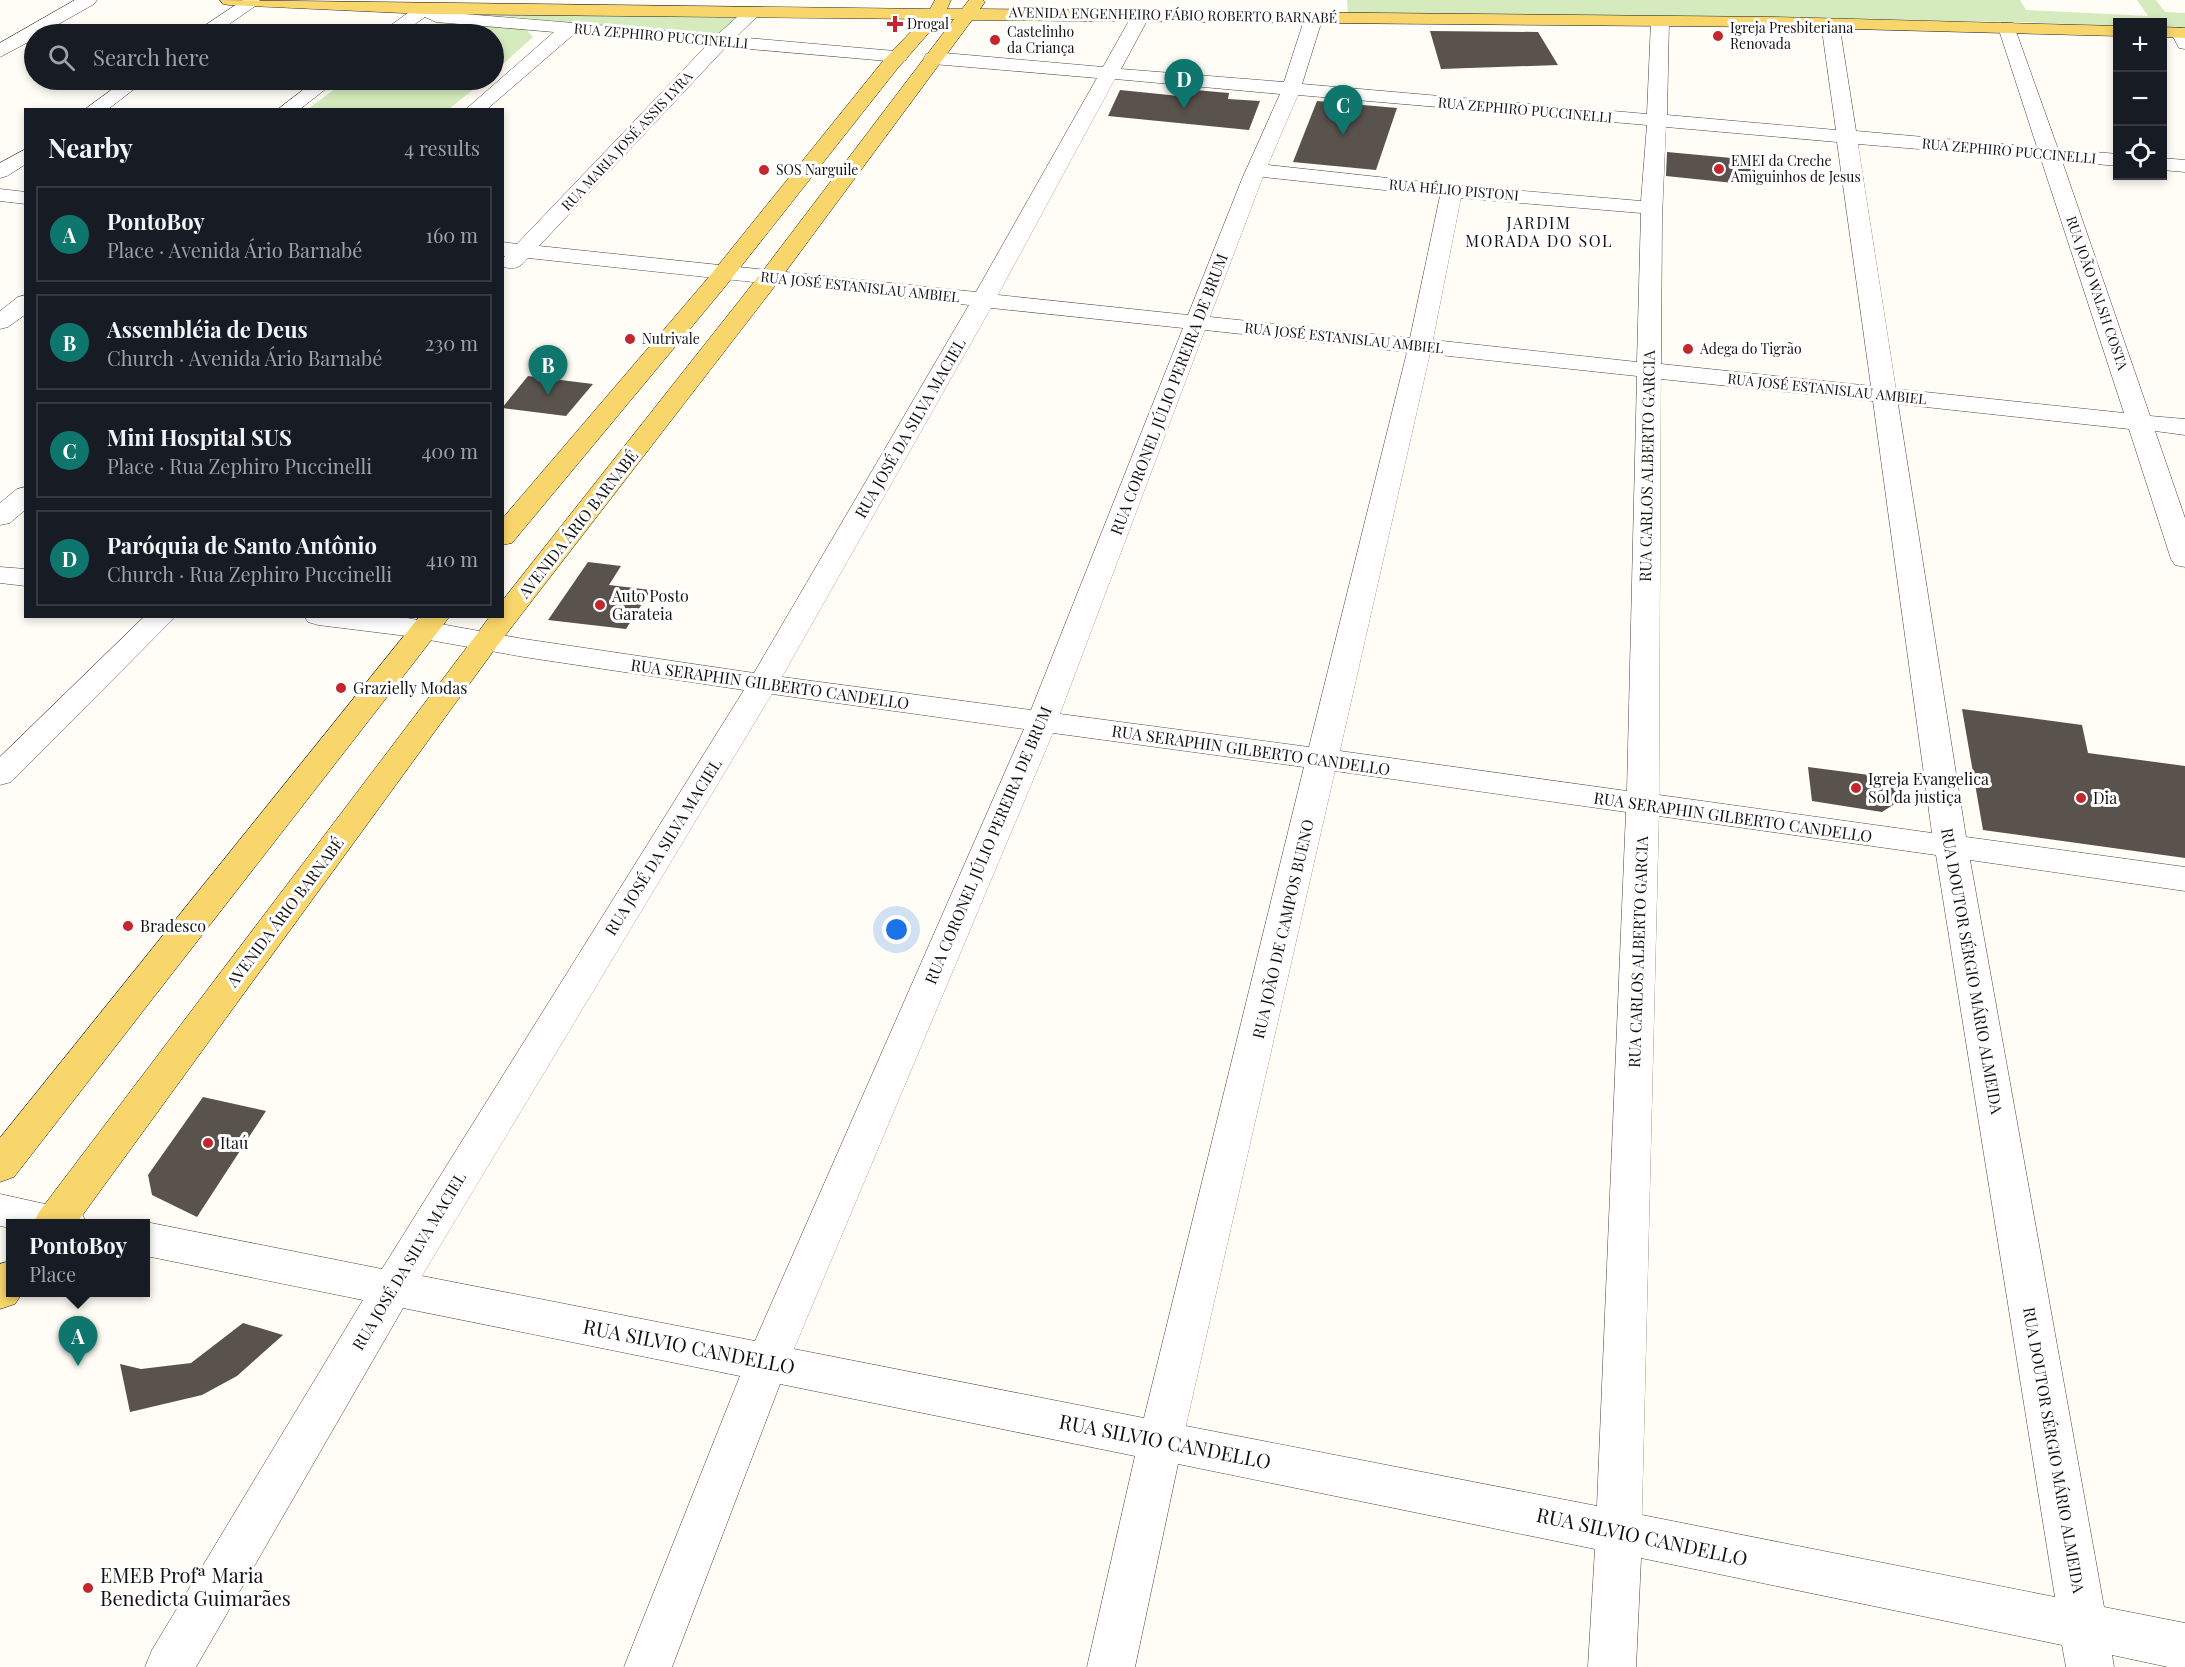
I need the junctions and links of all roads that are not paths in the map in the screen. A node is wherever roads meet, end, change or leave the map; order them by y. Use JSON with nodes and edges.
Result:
{"nodes":[{"id":1,"x":88,"y":0,"type":"edge"},
{"id":2,"x":229,"y":0,"type":"edge"},
{"id":3,"x":252,"y":2,"type":"junction"},
{"id":4,"x":956,"y":7,"type":"edge"},
{"id":5,"x":425,"y":9,"type":"junction"},
{"id":6,"x":753,"y":12,"type":"junction"},
{"id":7,"x":1140,"y":17,"type":"junction"},
{"id":8,"x":1314,"y":17,"type":"junction"},
{"id":9,"x":1660,"y":21,"type":"junction"},
{"id":10,"x":1830,"y":23,"type":"junction"},
{"id":11,"x":47,"y":24,"type":"edge"},
{"id":12,"x":219,"y":24,"type":"edge"},
{"id":13,"x":404,"y":24,"type":"edge"},
{"id":14,"x":2007,"y":27,"type":"junction"},
{"id":15,"x":570,"y":28,"type":"junction"},
{"id":16,"x":2113,"y":31,"type":"edge"},
{"id":17,"x":24,"y":37,"type":"edge"},
{"id":18,"x":720,"y":41,"type":"junction"},
{"id":19,"x":0,"y":51,"type":"edge"},
{"id":20,"x":899,"y":56,"type":"junction"},
{"id":21,"x":933,"y":58,"type":"junction"},
{"id":22,"x":1110,"y":74,"type":"junction"},
{"id":23,"x":504,"y":84,"type":"edge"},
{"id":24,"x":122,"y":90,"type":"edge"},
{"id":25,"x":314,"y":90,"type":"edge"},
{"id":26,"x":497,"y":90,"type":"edge"},
{"id":27,"x":1291,"y":90,"type":"junction"},
{"id":28,"x":96,"y":108,"type":"edge"},
{"id":29,"x":289,"y":108,"type":"edge"},
{"id":30,"x":476,"y":108,"type":"edge"},
{"id":31,"x":1657,"y":122,"type":"junction"},
{"id":32,"x":1848,"y":138,"type":"junction"},
{"id":33,"x":2050,"y":155,"type":"junction"},
{"id":34,"x":24,"y":156,"type":"edge"},
{"id":35,"x":2113,"y":160,"type":"edge"},
{"id":36,"x":2167,"y":164,"type":"edge"},
{"id":37,"x":2185,"y":166,"type":"edge"},
{"id":38,"x":1256,"y":170,"type":"junction"},
{"id":39,"x":0,"y":172,"type":"edge"},
{"id":40,"x":1452,"y":191,"type":"junction"},
{"id":41,"x":0,"y":195,"type":"edge"},
{"id":42,"x":24,"y":198,"type":"edge"},
{"id":43,"x":1652,"y":208,"type":"junction"},
{"id":44,"x":512,"y":250,"type":"edge"},
{"id":45,"x":504,"y":268,"type":"edge"},
{"id":46,"x":724,"y":272,"type":"junction"},
{"id":47,"x":770,"y":277,"type":"junction"},
{"id":48,"x":983,"y":301,"type":"junction"},
{"id":49,"x":24,"y":304,"type":"edge"},
{"id":50,"x":0,"y":322,"type":"edge"},
{"id":51,"x":1196,"y":323,"type":"junction"},
{"id":52,"x":1420,"y":346,"type":"junction"},
{"id":53,"x":1648,"y":370,"type":"junction"},
{"id":54,"x":1884,"y":394,"type":"junction"},
{"id":55,"x":2141,"y":423,"type":"junction"},
{"id":56,"x":2185,"y":427,"type":"edge"},
{"id":57,"x":24,"y":497,"type":"edge"},
{"id":58,"x":0,"y":517,"type":"edge"},
{"id":59,"x":504,"y":535,"type":"edge"},
{"id":60,"x":2185,"y":559,"type":"edge"},
{"id":61,"x":0,"y":575,"type":"edge"},
{"id":62,"x":24,"y":578,"type":"edge"},
{"id":63,"x":160,"y":618,"type":"edge"},
{"id":64,"x":346,"y":618,"type":"edge"},
{"id":65,"x":431,"y":624,"type":"edge"},
{"id":66,"x":487,"y":640,"type":"junction"},
{"id":67,"x":763,"y":684,"type":"junction"},
{"id":68,"x":1042,"y":722,"type":"junction"},
{"id":69,"x":1323,"y":759,"type":"junction"},
{"id":70,"x":0,"y":775,"type":"edge"},
{"id":71,"x":1643,"y":805,"type":"junction"},
{"id":72,"x":1951,"y":848,"type":"junction"},
{"id":73,"x":2185,"y":879,"type":"edge"},
{"id":74,"x":0,"y":1166,"type":"edge"},
{"id":75,"x":0,"y":1210,"type":"edge"},
{"id":76,"x":40,"y":1219,"type":"edge"},
{"id":77,"x":61,"y":1219,"type":"edge"},
{"id":78,"x":150,"y":1240,"type":"edge"},
{"id":79,"x":392,"y":1288,"type":"junction"},
{"id":80,"x":767,"y":1363,"type":"junction"},
{"id":81,"x":1160,"y":1442,"type":"junction"},
{"id":82,"x":1619,"y":1532,"type":"junction"},
{"id":83,"x":2087,"y":1647,"type":"edge"},
{"id":84,"x":2185,"y":1647,"type":"edge"},
{"id":85,"x":169,"y":1667,"type":"edge"},
{"id":86,"x":648,"y":1667,"type":"edge"},
{"id":87,"x":1111,"y":1667,"type":"edge"},
{"id":88,"x":1612,"y":1667,"type":"edge"}],
"edges":[{"from":1,"to":11,"type":"street"},
{"from":2,"to":3,"type":"main road","name":"AVENIDA ENGENHEIRO FÁBIO ROBERTO BARNABÉ"},
{"from":3,"to":5,"type":"main road","name":"AVENIDA ENGENHEIRO FÁBIO ROBERTO BARNABÉ"},
{"from":3,"to":12,"type":"street"},
{"from":4,"to":6,"type":"main road","name":"AVENIDA ENGENHEIRO FÁBIO ROBERTO BARNABÉ"},
{"from":4,"to":7,"type":"main road","name":"AVENIDA ENGENHEIRO FÁBIO ROBERTO BARNABÉ"},
{"from":4,"to":20,"type":"main road"},
{"from":4,"to":21,"type":"main road","name":"AVENIDA ÁRIO BARNABÉ"},
{"from":5,"to":6,"type":"main road","name":"AVENIDA ENGENHEIRO FÁBIO ROBERTO BARNABÉ"},
{"from":5,"to":13,"type":"street"},
{"from":5,"to":15,"type":"street","name":"RUA ZEPHIRO PUCCINELLI"},
{"from":6,"to":18,"type":"street","name":"RUA MARIA JOSÉ ASSIS LYRA"},
{"from":7,"to":8,"type":"main road","name":"AVENIDA ENGENHEIRO FÁBIO ROBERTO BARNABÉ"},
{"from":7,"to":22,"type":"street","name":"RUA JOSÉ DA SILVA MACIEL"},
{"from":8,"to":9,"type":"main road","name":"AVENIDA ENGENHEIRO FÁBIO ROBERTO BARNABÉ"},
{"from":8,"to":27,"type":"street","name":"RUA CORONEL JÚLIO PEREIRA DE BRUM"},
{"from":9,"to":10,"type":"main road","name":"AVENIDA ENGENHEIRO FÁBIO ROBERTO BARNABÉ"},
{"from":9,"to":31,"type":"street","name":"RUA CARLOS ALBERTO GARCIA"},
{"from":10,"to":14,"type":"main road","name":"AVENIDA ENGENHEIRO FÁBIO ROBERTO BARNABÉ"},
{"from":10,"to":32,"type":"street","name":"RUA DOUTOR SÉRGIO MÁRIO ALMEIDA"},
{"from":14,"to":16,"type":"main road","name":"AVENIDA ENGENHEIRO FÁBIO ROBERTO BARNABÉ"},
{"from":14,"to":33,"type":"street","name":"RUA JOÃO WALSH COSTA"},
{"from":15,"to":18,"type":"street","name":"RUA ZEPHIRO PUCCINELLI"},
{"from":15,"to":23,"type":"street"},
{"from":17,"to":19,"type":"street"},
{"from":18,"to":20,"type":"street","name":"RUA ZEPHIRO PUCCINELLI"},
{"from":18,"to":44,"type":"street","name":"RUA MARIA JOSÉ ASSIS LYRA"},
{"from":20,"to":46,"type":"main road"},
{"from":21,"to":22,"type":"street","name":"RUA ZEPHIRO PUCCINELLI"},
{"from":21,"to":47,"type":"main road","name":"AVENIDA ÁRIO BARNABÉ"},
{"from":22,"to":27,"type":"street","name":"RUA ZEPHIRO PUCCINELLI"},
{"from":22,"to":48,"type":"street","name":"RUA JOSÉ DA SILVA MACIEL"},
{"from":24,"to":28,"type":"street"},
{"from":25,"to":29,"type":"street"},
{"from":26,"to":30,"type":"street"},
{"from":27,"to":31,"type":"street","name":"RUA ZEPHIRO PUCCINELLI"},
{"from":27,"to":38,"type":"street","name":"RUA CORONEL JÚLIO PEREIRA DE BRUM"},
{"from":31,"to":32,"type":"street","name":"RUA ZEPHIRO PUCCINELLI"},
{"from":31,"to":43,"type":"street","name":"RUA CARLOS ALBERTO GARCIA"},
{"from":32,"to":33,"type":"street","name":"RUA ZEPHIRO PUCCINELLI"},
{"from":32,"to":54,"type":"street","name":"RUA DOUTOR SÉRGIO MÁRIO ALMEIDA"},
{"from":33,"to":35,"type":"street","name":"RUA ZEPHIRO PUCCINELLI"},
{"from":33,"to":55,"type":"street","name":"RUA JOÃO WALSH COSTA"},
{"from":34,"to":39,"type":"street"},
{"from":36,"to":37,"type":"street"},
{"from":38,"to":40,"type":"street","name":"RUA HÉLIO PISTONI"},
{"from":38,"to":51,"type":"street","name":"RUA CORONEL JÚLIO PEREIRA DE BRUM"},
{"from":40,"to":43,"type":"street","name":"RUA HÉLIO PISTONI"},
{"from":40,"to":52,"type":"street","name":"RUA JOÃO DE CAMPOS BUENO"},
{"from":41,"to":42,"type":"street"},
{"from":43,"to":53,"type":"street","name":"RUA CARLOS ALBERTO GARCIA"},
{"from":44,"to":45,"type":"street","name":"RUA MARIA JOSÉ ASSIS LYRA"},
{"from":44,"to":46,"type":"street","name":"RUA JOSÉ ESTANISLAU AMBIEL"},
{"from":46,"to":47,"type":"street","name":"RUA JOSÉ ESTANISLAU AMBIEL"},
{"from":46,"to":59,"type":"main road"},
{"from":47,"to":48,"type":"street","name":"RUA JOSÉ ESTANISLAU AMBIEL"},
{"from":47,"to":66,"type":"main road","name":"AVENIDA ÁRIO BARNABÉ"},
{"from":48,"to":51,"type":"street","name":"RUA JOSÉ ESTANISLAU AMBIEL"},
{"from":48,"to":67,"type":"street","name":"RUA JOSÉ DA SILVA MACIEL"},
{"from":49,"to":50,"type":"street"},
{"from":51,"to":52,"type":"street","name":"RUA JOSÉ ESTANISLAU AMBIEL"},
{"from":51,"to":68,"type":"street","name":"RUA CORONEL JÚLIO PEREIRA DE BRUM"},
{"from":52,"to":53,"type":"street","name":"RUA JOSÉ ESTANISLAU AMBIEL"},
{"from":52,"to":69,"type":"street","name":"RUA JOÃO DE CAMPOS BUENO"},
{"from":53,"to":54,"type":"street","name":"RUA JOSÉ ESTANISLAU AMBIEL"},
{"from":53,"to":71,"type":"street","name":"RUA CARLOS ALBERTO GARCIA"},
{"from":54,"to":55,"type":"street","name":"RUA JOSÉ ESTANISLAU AMBIEL"},
{"from":54,"to":72,"type":"street","name":"RUA DOUTOR SÉRGIO MÁRIO ALMEIDA"},
{"from":55,"to":56,"type":"street","name":"RUA JOSÉ ESTANISLAU AMBIEL"},
{"from":55,"to":60,"type":"street","name":"RUA JOÃO WALSH COSTA"},
{"from":57,"to":58,"type":"street"},
{"from":61,"to":62,"type":"street"},
{"from":63,"to":70,"type":"street"},
{"from":64,"to":65,"type":"street","name":"RUA SERAPHIN GILBERTO CANDELLO"},
{"from":65,"to":66,"type":"street","name":"RUA SERAPHIN GILBERTO CANDELLO"},
{"from":65,"to":74,"type":"main road"},
{"from":66,"to":67,"type":"street","name":"RUA SERAPHIN GILBERTO CANDELLO"},
{"from":66,"to":77,"type":"main road","name":"AVENIDA ÁRIO BARNABÉ"},
{"from":67,"to":68,"type":"street","name":"RUA SERAPHIN GILBERTO CANDELLO"},
{"from":67,"to":79,"type":"street","name":"RUA JOSÉ DA SILVA MACIEL"},
{"from":68,"to":69,"type":"street","name":"RUA SERAPHIN GILBERTO CANDELLO"},
{"from":68,"to":80,"type":"street","name":"RUA CORONEL JÚLIO PEREIRA DE BRUM"},
{"from":69,"to":71,"type":"street","name":"RUA SERAPHIN GILBERTO CANDELLO"},
{"from":69,"to":81,"type":"street","name":"RUA JOÃO DE CAMPOS BUENO"},
{"from":71,"to":72,"type":"street","name":"RUA SERAPHIN GILBERTO CANDELLO"},
{"from":71,"to":82,"type":"street","name":"RUA CARLOS ALBERTO GARCIA"},
{"from":72,"to":73,"type":"street","name":"RUA SERAPHIN GILBERTO CANDELLO"},
{"from":72,"to":83,"type":"street","name":"RUA DOUTOR SÉRGIO MÁRIO ALMEIDA"},
{"from":75,"to":76,"type":"street"},
{"from":78,"to":79,"type":"street","name":"RUA SILVIO CANDELLO"},
{"from":79,"to":80,"type":"street","name":"RUA SILVIO CANDELLO"},
{"from":79,"to":85,"type":"street","name":"RUA JOSÉ DA SILVA MACIEL"},
{"from":80,"to":81,"type":"street","name":"RUA SILVIO CANDELLO"},
{"from":80,"to":86,"type":"street","name":"RUA CORONEL JÚLIO PEREIRA DE BRUM"},
{"from":81,"to":82,"type":"street","name":"RUA SILVIO CANDELLO"},
{"from":81,"to":87,"type":"street","name":"RUA JOÃO DE CAMPOS BUENO"},
{"from":82,"to":83,"type":"street","name":"RUA SILVIO CANDELLO"},
{"from":82,"to":88,"type":"street","name":"RUA CARLOS ALBERTO GARCIA"},
{"from":83,"to":84,"type":"street","name":"RUA SILVIO CANDELLO"}]}
